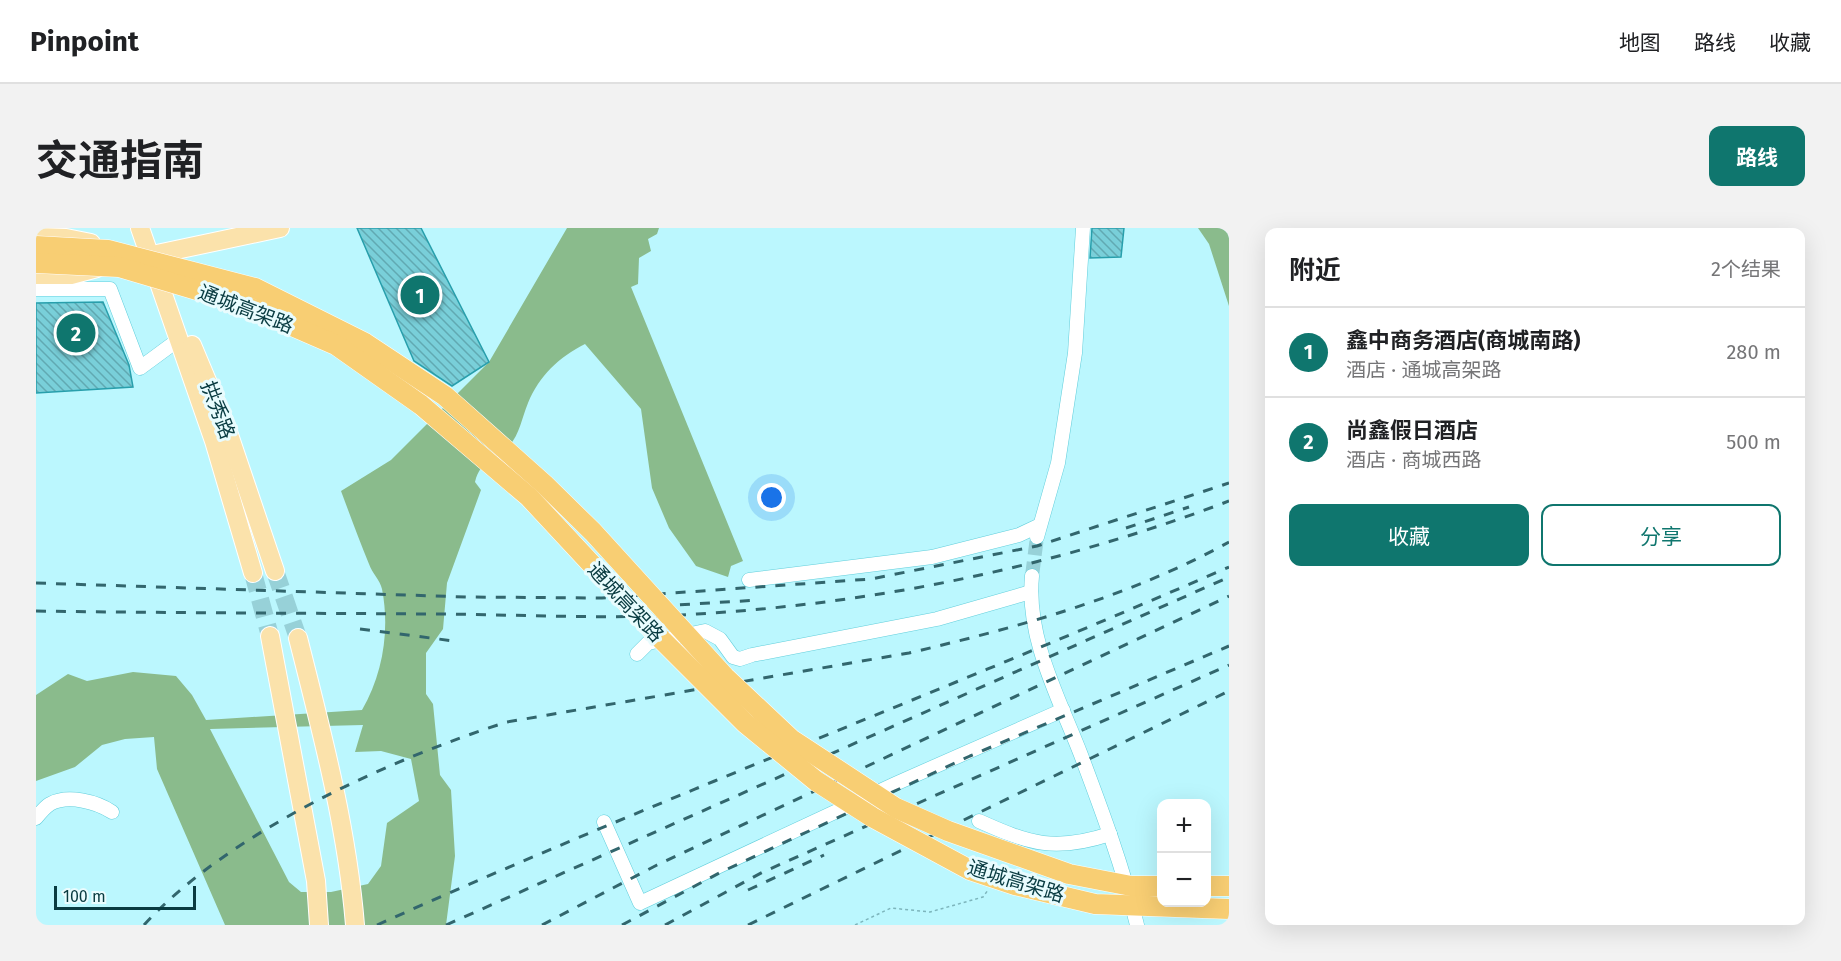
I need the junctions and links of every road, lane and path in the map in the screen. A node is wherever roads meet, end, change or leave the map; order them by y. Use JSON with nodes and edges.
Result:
{"nodes":[{"id":1,"x":140,"y":228,"type":"edge"},
{"id":2,"x":280,"y":228,"type":"edge"},
{"id":3,"x":1083,"y":228,"type":"edge"},
{"id":4,"x":36,"y":237,"type":"edge"},
{"id":5,"x":36,"y":246,"type":"edge"},
{"id":6,"x":148,"y":255,"type":"junction"},
{"id":7,"x":36,"y":263,"type":"edge"},
{"id":8,"x":36,"y":274,"type":"edge"},
{"id":9,"x":36,"y":289,"type":"edge"},
{"id":10,"x":178,"y":340,"type":"junction"},
{"id":11,"x":274,"y":571,"type":"tunnel mouth"},
{"id":12,"x":253,"y":573,"type":"tunnel mouth"},
{"id":13,"x":1032,"y":576,"type":"tunnel mouth"},
{"id":14,"x":749,"y":579,"type":"dead end"},
{"id":15,"x":1031,"y":592,"type":"junction"},
{"id":16,"x":270,"y":636,"type":"tunnel mouth"},
{"id":17,"x":298,"y":638,"type":"tunnel mouth"},
{"id":18,"x":637,"y":654,"type":"dead end"},
{"id":19,"x":1063,"y":710,"type":"junction"},
{"id":20,"x":112,"y":812,"type":"dead end"},
{"id":21,"x":36,"y":818,"type":"edge"},
{"id":22,"x":979,"y":821,"type":"dead end"},
{"id":23,"x":604,"y":822,"type":"dead end"},
{"id":24,"x":1110,"y":834,"type":"junction"},
{"id":25,"x":1157,"y":886,"type":"edge"},
{"id":26,"x":1211,"y":886,"type":"edge"},
{"id":27,"x":1229,"y":886,"type":"edge"},
{"id":28,"x":989,"y":889,"type":"dead end"},
{"id":29,"x":1229,"y":909,"type":"edge"},
{"id":30,"x":319,"y":925,"type":"edge"},
{"id":31,"x":356,"y":925,"type":"edge"},
{"id":32,"x":855,"y":925,"type":"edge"},
{"id":33,"x":1137,"y":925,"type":"edge"}],
"edges":[{"from":1,"to":6,"type":"main road","name":"拱秀路"},
{"from":2,"to":6,"type":"main road"},
{"from":3,"to":14,"type":"street"},
{"from":4,"to":6,"type":"main road"},
{"from":5,"to":25,"type":"highway","name":"通城高架路","bridge":true},
{"from":6,"to":8,"type":"main road"},
{"from":6,"to":10,"type":"main road","name":"拱秀路"},
{"from":6,"to":11,"type":"main road","name":"拱秀路"},
{"from":7,"to":29,"type":"highway","name":"通城高架路","bridge":true},
{"from":9,"to":10,"type":"street"},
{"from":10,"to":12,"type":"main road","name":"拱秀路"},
{"from":13,"to":15,"type":"street"},
{"from":15,"to":18,"type":"street"},
{"from":15,"to":19,"type":"street"},
{"from":16,"to":30,"type":"main road"},
{"from":17,"to":31,"type":"main road"},
{"from":19,"to":23,"type":"street"},
{"from":19,"to":24,"type":"street"},
{"from":20,"to":21,"type":"street"},
{"from":22,"to":24,"type":"street"},
{"from":24,"to":33,"type":"street"},
{"from":26,"to":27,"type":"highway"},
{"from":28,"to":32,"type":"path"}]}
